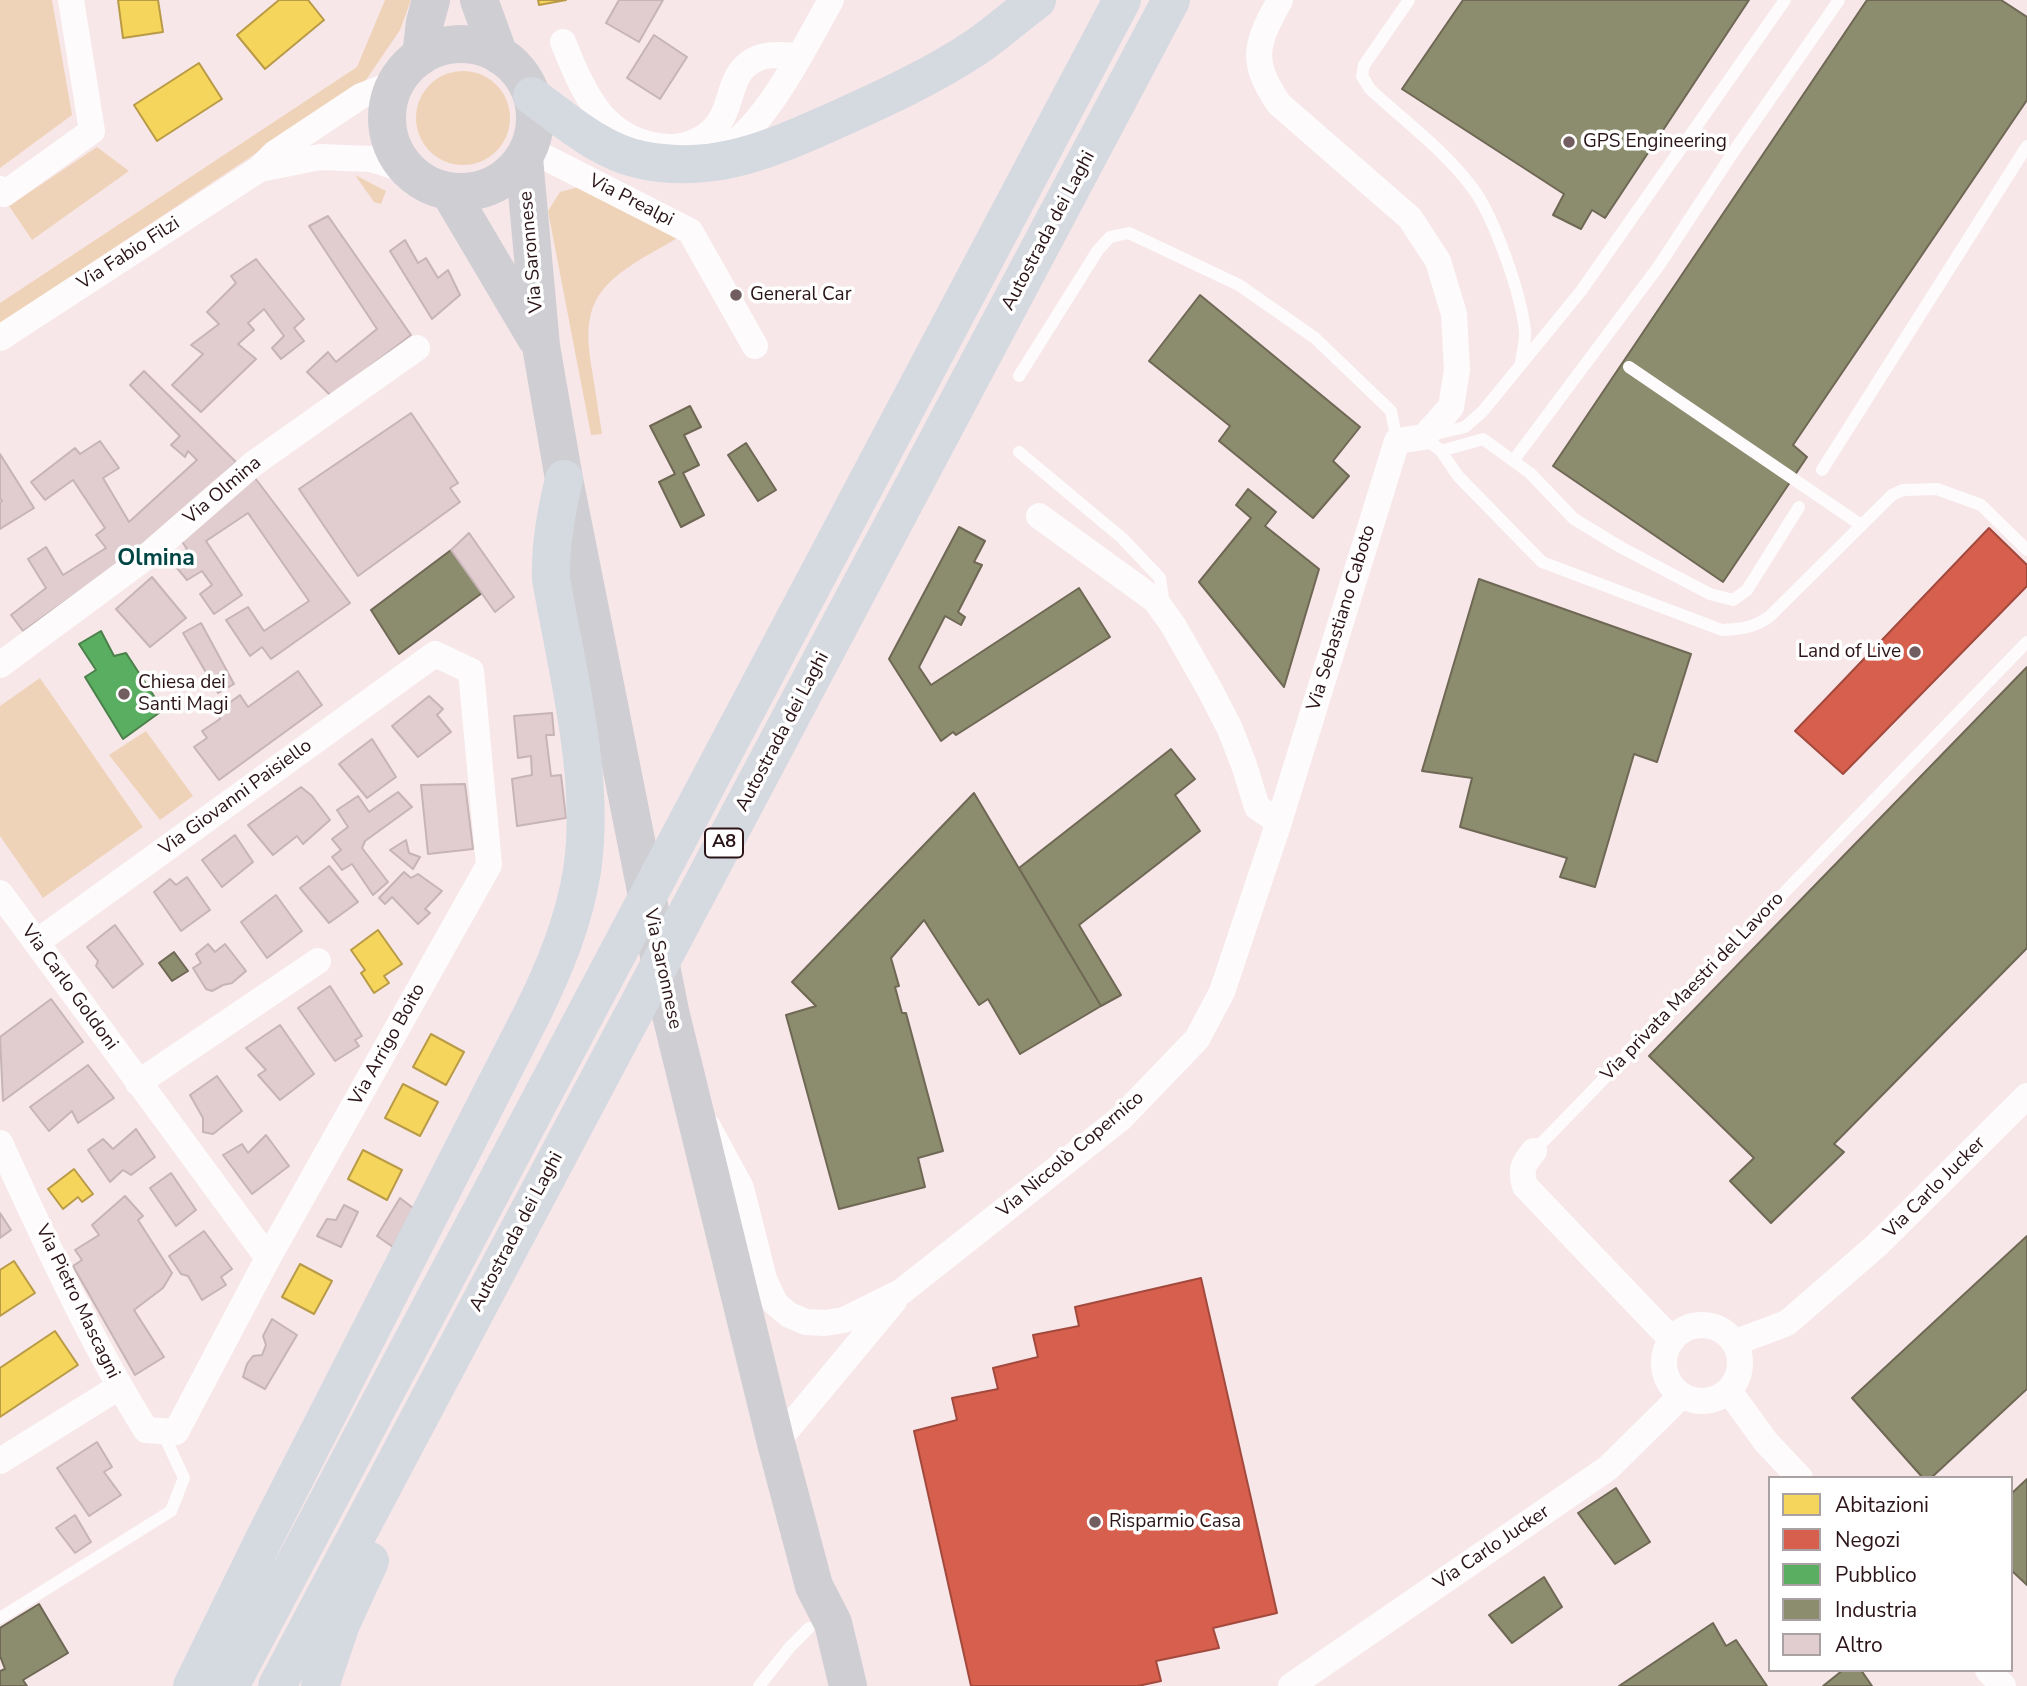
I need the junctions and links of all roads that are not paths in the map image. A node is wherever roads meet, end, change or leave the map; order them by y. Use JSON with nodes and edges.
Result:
{"nodes":[{"id":1,"x":71,"y":0,"type":"edge"},
{"id":2,"x":431,"y":0,"type":"edge"},
{"id":3,"x":479,"y":0,"type":"edge"},
{"id":4,"x":831,"y":0,"type":"edge"},
{"id":5,"x":1037,"y":0,"type":"edge"},
{"id":6,"x":1122,"y":0,"type":"edge"},
{"id":7,"x":1171,"y":0,"type":"edge"},
{"id":8,"x":1280,"y":0,"type":"edge"},
{"id":9,"x":1409,"y":0,"type":"edge"},
{"id":10,"x":1786,"y":0,"type":"edge"},
{"id":11,"x":1839,"y":0,"type":"edge"},
{"id":12,"x":563,"y":42,"type":"dead end"},
{"id":13,"x":499,"y":55,"type":"junction"},
{"id":14,"x":799,"y":56,"type":"junction"},
{"id":15,"x":409,"y":69,"type":"junction"},
{"id":16,"x":532,"y":96,"type":"junction"},
{"id":17,"x":2027,"y":146,"type":"edge"},
{"id":18,"x":526,"y":154,"type":"junction"},
{"id":19,"x":695,"y":165,"type":"junction"},
{"id":20,"x":258,"y":170,"type":"junction"},
{"id":21,"x":408,"y":170,"type":"junction"},
{"id":22,"x":2,"y":191,"type":"edge"},
{"id":23,"x":449,"y":191,"type":"junction"},
{"id":24,"x":0,"y":338,"type":"edge"},
{"id":25,"x":541,"y":346,"type":"junction"},
{"id":26,"x":755,"y":346,"type":"dead end"},
{"id":27,"x":417,"y":348,"type":"dead end"},
{"id":28,"x":1521,"y":363,"type":"junction"},
{"id":29,"x":1629,"y":367,"type":"dead end"},
{"id":30,"x":1019,"y":376,"type":"dead end"},
{"id":31,"x":1397,"y":441,"type":"junction"},
{"id":32,"x":1432,"y":444,"type":"junction"},
{"id":33,"x":1019,"y":452,"type":"dead end"},
{"id":34,"x":1513,"y":461,"type":"junction"},
{"id":35,"x":1822,"y":470,"type":"dead end"},
{"id":36,"x":564,"y":479,"type":"junction"},
{"id":37,"x":1799,"y":507,"type":"dead end"},
{"id":38,"x":1040,"y":516,"type":"dead end"},
{"id":39,"x":1861,"y":525,"type":"junction"},
{"id":40,"x":2027,"y":550,"type":"edge"},
{"id":41,"x":1165,"y":614,"type":"junction"},
{"id":42,"x":2027,"y":642,"type":"edge"},
{"id":43,"x":435,"y":654,"type":"joint"},
{"id":44,"x":0,"y":665,"type":"edge"},
{"id":45,"x":1279,"y":822,"type":"junction"},
{"id":46,"x":0,"y":893,"type":"edge"},
{"id":47,"x":37,"y":942,"type":"junction"},
{"id":48,"x":318,"y":961,"type":"dead end"},
{"id":49,"x":138,"y":1083,"type":"junction"},
{"id":50,"x":2027,"y":1096,"type":"edge"},
{"id":51,"x":693,"y":1098,"type":"junction"},
{"id":52,"x":0,"y":1143,"type":"edge"},
{"id":53,"x":1534,"y":1151,"type":"joint"},
{"id":54,"x":542,"y":1185,"type":"junction"},
{"id":55,"x":268,"y":1258,"type":"junction"},
{"id":56,"x":901,"y":1292,"type":"junction"},
{"id":57,"x":1672,"y":1340,"type":"junction"},
{"id":58,"x":1734,"y":1343,"type":"junction"},
{"id":59,"x":119,"y":1387,"type":"junction"},
{"id":60,"x":1729,"y":1391,"type":"junction"},
{"id":61,"x":1681,"y":1396,"type":"junction"},
{"id":62,"x":169,"y":1431,"type":"junction"},
{"id":63,"x":776,"y":1443,"type":"junction"},
{"id":64,"x":0,"y":1461,"type":"edge"},
{"id":65,"x":1798,"y":1476,"type":"edge"},
{"id":66,"x":814,"y":1586,"type":"junction"},
{"id":67,"x":0,"y":1618,"type":"edge"},
{"id":68,"x":809,"y":1628,"type":"junction"},
{"id":69,"x":1990,"y":1672,"type":"edge"},
{"id":70,"x":192,"y":1686,"type":"edge"},
{"id":71,"x":230,"y":1686,"type":"edge"},
{"id":72,"x":277,"y":1686,"type":"edge"},
{"id":73,"x":320,"y":1686,"type":"edge"},
{"id":74,"x":759,"y":1686,"type":"edge"},
{"id":75,"x":822,"y":1686,"type":"edge"},
{"id":76,"x":848,"y":1686,"type":"edge"},
{"id":77,"x":1291,"y":1686,"type":"edge"},
{"id":78,"x":2003,"y":1686,"type":"edge"}],
"edges":[{"from":1,"to":22,"type":"street"},
{"from":2,"to":15,"type":"main road"},
{"from":3,"to":13,"type":"main road","name":"Via Saronnese"},
{"from":4,"to":14,"type":"street"},
{"from":5,"to":19,"type":"highway"},
{"from":6,"to":71,"type":"highway","number":"A8"},
{"from":7,"to":54,"type":"highway","name":"Autostrada dei Laghi","number":"A8"},
{"from":8,"to":32,"type":"street"},
{"from":9,"to":28,"type":"lane"},
{"from":10,"to":28,"type":"lane"},
{"from":11,"to":34,"type":"lane"},
{"from":12,"to":14,"type":"street"},
{"from":13,"to":15,"type":"main road","name":"Via Saronnese"},
{"from":13,"to":16,"type":"main road","name":"Via Saronnese"},
{"from":14,"to":19,"type":"street"},
{"from":15,"to":20,"type":"street","name":"Via Fabio Filzi"},
{"from":15,"to":21,"type":"main road"},
{"from":16,"to":18,"type":"main road","name":"Via Saronnese"},
{"from":16,"to":19,"type":"highway"},
{"from":17,"to":35,"type":"lane"},
{"from":18,"to":23,"type":"main road","name":"Via Saronnese"},
{"from":18,"to":25,"type":"main road","name":"Via Saronnese"},
{"from":18,"to":26,"type":"street","name":"Via Prealpi"},
{"from":20,"to":21,"type":"street","name":"Via Fabio Filzi"},
{"from":20,"to":24,"type":"street","name":"Via Fabio Filzi"},
{"from":21,"to":23,"type":"main road","name":"Via Saronnese"},
{"from":23,"to":25,"type":"main road","name":"Via Saronnese"},
{"from":25,"to":36,"type":"main road","name":"Via Saronnese"},
{"from":27,"to":44,"type":"street","name":"Via Olmina"},
{"from":28,"to":32,"type":"lane"},
{"from":29,"to":39,"type":"lane"},
{"from":30,"to":31,"type":"lane"},
{"from":31,"to":32,"type":"street"},
{"from":31,"to":45,"type":"street","name":"Via Sebastiano Caboto"},
{"from":32,"to":34,"type":"lane"},
{"from":32,"to":39,"type":"lane"},
{"from":33,"to":41,"type":"lane"},
{"from":34,"to":37,"type":"lane"},
{"from":36,"to":51,"type":"main road","name":"Via Saronnese"},
{"from":36,"to":70,"type":"highway"},
{"from":38,"to":41,"type":"street"},
{"from":39,"to":40,"type":"lane"},
{"from":41,"to":45,"type":"street"},
{"from":42,"to":53,"type":"lane","name":"Via privata Maestri del Lavoro"},
{"from":43,"to":47,"type":"street","name":"Via Giovanni Paisiello"},
{"from":43,"to":55,"type":"street","name":"Via Arrigo Boito"},
{"from":45,"to":56,"type":"street","name":"Via Niccolò Copernico"},
{"from":46,"to":47,"type":"street","name":"Via Carlo Goldoni"},
{"from":47,"to":49,"type":"street","name":"Via Carlo Goldoni"},
{"from":48,"to":49,"type":"street"},
{"from":49,"to":55,"type":"street","name":"Via Carlo Goldoni"},
{"from":50,"to":58,"type":"street","name":"Via Carlo Jucker"},
{"from":51,"to":56,"type":"street","name":"Via Niccolò Copernico"},
{"from":51,"to":63,"type":"main road","name":"Via Saronnese"},
{"from":52,"to":59,"type":"street","name":"Via Pietro Mascagni"},
{"from":53,"to":57,"type":"street","name":"Via privata Maestri del Lavoro"},
{"from":54,"to":72,"type":"highway","name":"Autostrada dei Laghi","number":"A8"},
{"from":54,"to":73,"type":"highway"},
{"from":55,"to":62,"type":"street","name":"Via Arrigo Boito"},
{"from":56,"to":63,"type":"street","name":"Via Niccolò Copernico"},
{"from":57,"to":58,"type":"street"},
{"from":57,"to":61,"type":"street"},
{"from":58,"to":60,"type":"street"},
{"from":59,"to":62,"type":"street","name":"Via Pietro Mascagni"},
{"from":59,"to":64,"type":"street"},
{"from":60,"to":61,"type":"street"},
{"from":60,"to":65,"type":"street"},
{"from":61,"to":77,"type":"street","name":"Via Carlo Jucker"},
{"from":62,"to":67,"type":"lane"},
{"from":63,"to":66,"type":"main road","name":"Via Saronnese"},
{"from":66,"to":68,"type":"main road","name":"Via Saronnese"},
{"from":66,"to":76,"type":"main road","name":"Via Saronnese"},
{"from":68,"to":74,"type":"lane"},
{"from":68,"to":75,"type":"main road","name":"Via Saronnese"},
{"from":69,"to":78,"type":"street"}]}
